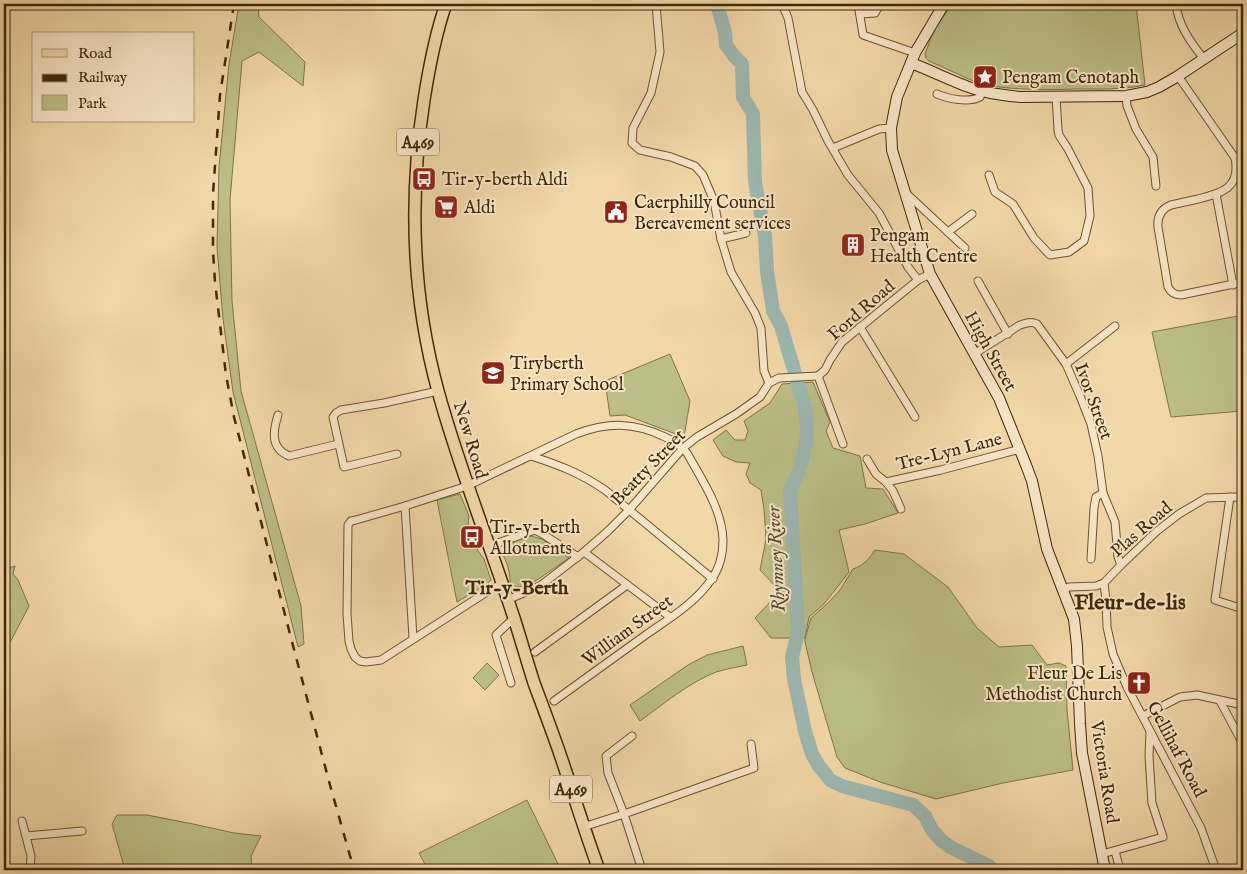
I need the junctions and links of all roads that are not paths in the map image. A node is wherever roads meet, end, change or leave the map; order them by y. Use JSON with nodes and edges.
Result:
{"nodes":[{"id":1,"x":446,"y":4,"type":"edge"},
{"id":2,"x":656,"y":4,"type":"edge"},
{"id":3,"x":782,"y":4,"type":"edge"},
{"id":4,"x":858,"y":4,"type":"edge"},
{"id":5,"x":880,"y":4,"type":"edge"},
{"id":6,"x":944,"y":4,"type":"edge"},
{"id":7,"x":1176,"y":4,"type":"edge"},
{"id":8,"x":860,"y":14,"type":"junction"},
{"id":9,"x":1243,"y":33,"type":"edge"},
{"id":10,"x":913,"y":58,"type":"junction"},
{"id":11,"x":1204,"y":59,"type":"junction"},
{"id":12,"x":1178,"y":76,"type":"junction"},
{"id":13,"x":982,"y":92,"type":"junction"},
{"id":14,"x":937,"y":94,"type":"dead end"},
{"id":15,"x":1126,"y":96,"type":"junction"},
{"id":16,"x":1056,"y":97,"type":"junction"},
{"id":17,"x":891,"y":128,"type":"junction"},
{"id":18,"x":833,"y":148,"type":"junction"},
{"id":19,"x":988,"y":175,"type":"dead end"},
{"id":20,"x":1156,"y":186,"type":"dead end"},
{"id":21,"x":905,"y":192,"type":"junction"},
{"id":22,"x":1216,"y":194,"type":"junction"},
{"id":23,"x":972,"y":214,"type":"dead end"},
{"id":24,"x":948,"y":232,"type":"junction"},
{"id":25,"x":746,"y":234,"type":"dead end"},
{"id":26,"x":721,"y":239,"type":"junction"},
{"id":27,"x":965,"y":248,"type":"dead end"},
{"id":28,"x":930,"y":274,"type":"junction"},
{"id":29,"x":918,"y":280,"type":"junction"},
{"id":30,"x":978,"y":281,"type":"dead end"},
{"id":31,"x":1243,"y":282,"type":"edge"},
{"id":32,"x":1233,"y":284,"type":"junction"},
{"id":33,"x":1115,"y":326,"type":"dead end"},
{"id":34,"x":860,"y":327,"type":"junction"},
{"id":35,"x":1008,"y":334,"type":"junction"},
{"id":36,"x":974,"y":354,"type":"junction"},
{"id":37,"x":1066,"y":364,"type":"junction"},
{"id":38,"x":815,"y":376,"type":"junction"},
{"id":39,"x":769,"y":384,"type":"junction"},
{"id":40,"x":438,"y":391,"type":"junction"},
{"id":41,"x":278,"y":415,"type":"dead end"},
{"id":42,"x":915,"y":417,"type":"dead end"},
{"id":43,"x":338,"y":444,"type":"junction"},
{"id":44,"x":843,"y":444,"type":"dead end"},
{"id":45,"x":683,"y":448,"type":"junction"},
{"id":46,"x":1020,"y":449,"type":"junction"},
{"id":47,"x":397,"y":454,"type":"dead end"},
{"id":48,"x":531,"y":456,"type":"junction"},
{"id":49,"x":867,"y":459,"type":"dead end"},
{"id":50,"x":886,"y":482,"type":"junction"},
{"id":51,"x":467,"y":486,"type":"junction"},
{"id":52,"x":1103,"y":493,"type":"junction"},
{"id":53,"x":1230,"y":497,"type":"junction"},
{"id":54,"x":1243,"y":499,"type":"edge"},
{"id":55,"x":405,"y":506,"type":"junction"},
{"id":56,"x":901,"y":509,"type":"dead end"},
{"id":57,"x":629,"y":510,"type":"junction"},
{"id":58,"x":498,"y":543,"type":"dead end"},
{"id":59,"x":584,"y":552,"type":"junction"},
{"id":60,"x":578,"y":557,"type":"junction"},
{"id":61,"x":1091,"y":559,"type":"dead end"},
{"id":62,"x":1122,"y":565,"type":"junction"},
{"id":63,"x":712,"y":579,"type":"junction"},
{"id":64,"x":1104,"y":583,"type":"junction"},
{"id":65,"x":502,"y":584,"type":"junction"},
{"id":66,"x":627,"y":585,"type":"junction"},
{"id":67,"x":1062,"y":590,"type":"junction"},
{"id":68,"x":507,"y":600,"type":"junction"},
{"id":69,"x":1243,"y":609,"type":"edge"},
{"id":70,"x":670,"y":617,"type":"junction"},
{"id":71,"x":514,"y":618,"type":"junction"},
{"id":72,"x":413,"y":638,"type":"junction"},
{"id":73,"x":535,"y":652,"type":"dead end"},
{"id":74,"x":511,"y":683,"type":"dead end"},
{"id":75,"x":554,"y":701,"type":"dead end"},
{"id":76,"x":1220,"y":701,"type":"junction"},
{"id":77,"x":1243,"y":705,"type":"edge"},
{"id":78,"x":1143,"y":716,"type":"junction"},
{"id":79,"x":1150,"y":731,"type":"junction"},
{"id":80,"x":632,"y":736,"type":"dead end"},
{"id":81,"x":751,"y":744,"type":"dead end"},
{"id":82,"x":1243,"y":744,"type":"edge"},
{"id":83,"x":624,"y":814,"type":"junction"},
{"id":84,"x":22,"y":821,"type":"dead end"},
{"id":85,"x":584,"y":827,"type":"junction"},
{"id":86,"x":82,"y":831,"type":"dead end"},
{"id":87,"x":26,"y":836,"type":"junction"},
{"id":88,"x":1114,"y":851,"type":"junction"},
{"id":89,"x":1102,"y":854,"type":"junction"},
{"id":90,"x":30,"y":870,"type":"edge"},
{"id":91,"x":599,"y":870,"type":"edge"},
{"id":92,"x":642,"y":870,"type":"edge"},
{"id":93,"x":1105,"y":870,"type":"edge"},
{"id":94,"x":1120,"y":870,"type":"edge"},
{"id":95,"x":1216,"y":870,"type":"edge"}],
"edges":[{"from":1,"to":40,"type":"main road","name":"New Road","number":"A469"},
{"from":2,"to":26,"type":"street"},
{"from":3,"to":18,"type":"street"},
{"from":4,"to":8,"type":"street"},
{"from":5,"to":8,"type":"street"},
{"from":6,"to":10,"type":"main road","name":"High Street"},
{"from":7,"to":11,"type":"street"},
{"from":8,"to":10,"type":"street"},
{"from":9,"to":11,"type":"main road"},
{"from":10,"to":13,"type":"main road"},
{"from":10,"to":17,"type":"main road","name":"High Street"},
{"from":11,"to":12,"type":"main road"},
{"from":12,"to":15,"type":"main road"},
{"from":12,"to":22,"type":"street"},
{"from":13,"to":14,"type":"street"},
{"from":13,"to":16,"type":"main road"},
{"from":15,"to":16,"type":"main road"},
{"from":15,"to":20,"type":"street"},
{"from":16,"to":19,"type":"street"},
{"from":17,"to":18,"type":"street"},
{"from":17,"to":21,"type":"main road","name":"High Street"},
{"from":18,"to":29,"type":"street"},
{"from":21,"to":24,"type":"street"},
{"from":21,"to":28,"type":"main road","name":"High Street"},
{"from":22,"to":32,"type":"street"},
{"from":22,"to":32,"type":"street"},
{"from":23,"to":24,"type":"street"},
{"from":24,"to":27,"type":"street"},
{"from":25,"to":26,"type":"street"},
{"from":26,"to":39,"type":"street"},
{"from":28,"to":29,"type":"street","name":"Ford Road"},
{"from":28,"to":36,"type":"main road","name":"High Street"},
{"from":29,"to":34,"type":"street","name":"Ford Road"},
{"from":30,"to":35,"type":"street"},
{"from":31,"to":32,"type":"street"},
{"from":33,"to":37,"type":"street"},
{"from":34,"to":38,"type":"street","name":"Ford Road"},
{"from":34,"to":42,"type":"street"},
{"from":35,"to":36,"type":"street","name":"Ivor Street"},
{"from":35,"to":37,"type":"street","name":"Ivor Street"},
{"from":36,"to":46,"type":"main road","name":"High Street"},
{"from":37,"to":52,"type":"street","name":"Ivor Street"},
{"from":38,"to":39,"type":"street","name":"Beatty Street"},
{"from":38,"to":44,"type":"street"},
{"from":39,"to":45,"type":"street","name":"Beatty Street"},
{"from":40,"to":43,"type":"street"},
{"from":40,"to":51,"type":"main road","name":"New Road","number":"A469"},
{"from":41,"to":43,"type":"street"},
{"from":43,"to":47,"type":"street"},
{"from":45,"to":48,"type":"street"},
{"from":45,"to":57,"type":"street","name":"Beatty Street"},
{"from":45,"to":63,"type":"street","name":"William Street"},
{"from":46,"to":50,"type":"street","name":"Tre-Lyn Lane"},
{"from":46,"to":67,"type":"main road","name":"High Street"},
{"from":48,"to":51,"type":"street"},
{"from":48,"to":57,"type":"street"},
{"from":49,"to":50,"type":"street","name":"Tre-Lyn Lane"},
{"from":50,"to":56,"type":"street","name":"Tre-Lyn Lane"},
{"from":51,"to":55,"type":"street"},
{"from":51,"to":65,"type":"main road","name":"New Road","number":"A469"},
{"from":52,"to":61,"type":"street"},
{"from":52,"to":62,"type":"street","name":"Ivor Street"},
{"from":53,"to":54,"type":"street","name":"Plas Road"},
{"from":53,"to":62,"type":"street","name":"Plas Road"},
{"from":53,"to":69,"type":"street"},
{"from":55,"to":72,"type":"street"},
{"from":55,"to":72,"type":"street"},
{"from":57,"to":59,"type":"street","name":"Beatty Street"},
{"from":57,"to":63,"type":"street"},
{"from":58,"to":60,"type":"street"},
{"from":59,"to":60,"type":"street","name":"Beatty Street"},
{"from":59,"to":66,"type":"street"},
{"from":60,"to":68,"type":"street","name":"Beatty Street"},
{"from":62,"to":64,"type":"street","name":"Plas Road"},
{"from":63,"to":70,"type":"street","name":"William Street"},
{"from":64,"to":67,"type":"street"},
{"from":64,"to":78,"type":"street","name":"Gellihaf Road"},
{"from":65,"to":68,"type":"main road","name":"New Road","number":"A469"},
{"from":65,"to":72,"type":"street"},
{"from":66,"to":70,"type":"street"},
{"from":66,"to":73,"type":"street"},
{"from":67,"to":89,"type":"main road","name":"Victoria Road"},
{"from":68,"to":71,"type":"main road","name":"New Road","number":"A469"},
{"from":70,"to":75,"type":"street","name":"William Street"},
{"from":71,"to":74,"type":"street"},
{"from":71,"to":85,"type":"main road","name":"New Road","number":"A469"},
{"from":76,"to":77,"type":"street"},
{"from":76,"to":78,"type":"street"},
{"from":76,"to":82,"type":"street"},
{"from":78,"to":79,"type":"street","name":"Gellihaf Road"},
{"from":79,"to":88,"type":"street"},
{"from":79,"to":95,"type":"street","name":"Gellihaf Road"},
{"from":80,"to":83,"type":"street"},
{"from":81,"to":83,"type":"street"},
{"from":83,"to":85,"type":"street"},
{"from":83,"to":92,"type":"street"},
{"from":84,"to":87,"type":"street"},
{"from":85,"to":91,"type":"main road","name":"New Road","number":"A469"},
{"from":86,"to":87,"type":"street"},
{"from":87,"to":90,"type":"street"},
{"from":88,"to":89,"type":"street"},
{"from":88,"to":94,"type":"street"},
{"from":89,"to":93,"type":"main road","name":"Victoria Road"}]}
